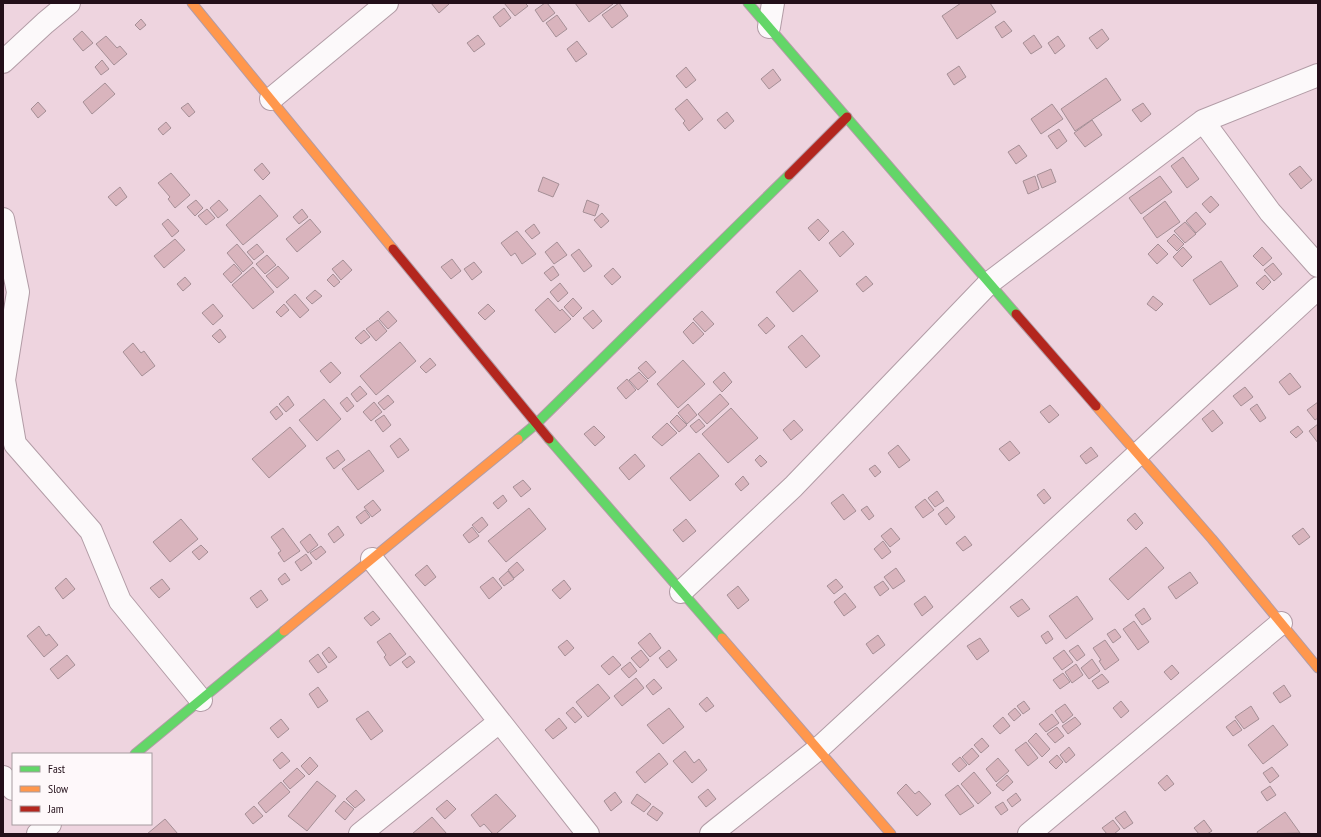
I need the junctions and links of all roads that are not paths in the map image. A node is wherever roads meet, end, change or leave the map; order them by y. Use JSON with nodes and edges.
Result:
{"nodes":[{"id":1,"x":69,"y":3,"type":"edge"},
{"id":2,"x":192,"y":3,"type":"edge"},
{"id":3,"x":387,"y":3,"type":"edge"},
{"id":4,"x":748,"y":3,"type":"edge"},
{"id":5,"x":773,"y":3,"type":"edge"},
{"id":6,"x":769,"y":27,"type":"junction"},
{"id":7,"x":3,"y":62,"type":"edge"},
{"id":8,"x":1318,"y":75,"type":"edge"},
{"id":9,"x":271,"y":99,"type":"junction"},
{"id":10,"x":847,"y":117,"type":"junction"},
{"id":11,"x":1203,"y":121,"type":"junction"},
{"id":12,"x":3,"y":218,"type":"edge"},
{"id":13,"x":1318,"y":266,"type":"edge"},
{"id":14,"x":988,"y":284,"type":"junction"},
{"id":15,"x":1318,"y":288,"type":"edge"},
{"id":16,"x":536,"y":424,"type":"junction"},
{"id":17,"x":1137,"y":453,"type":"junction"},
{"id":18,"x":372,"y":560,"type":"junction"},
{"id":19,"x":681,"y":592,"type":"junction"},
{"id":20,"x":1280,"y":623,"type":"junction"},
{"id":21,"x":1318,"y":668,"type":"edge"},
{"id":22,"x":201,"y":700,"type":"junction"},
{"id":23,"x":499,"y":722,"type":"junction"},
{"id":24,"x":818,"y":749,"type":"junction"},
{"id":25,"x":136,"y":753,"type":"edge"},
{"id":26,"x":3,"y":777,"type":"edge"},
{"id":27,"x":12,"y":788,"type":"edge"},
{"id":28,"x":360,"y":834,"type":"edge"},
{"id":29,"x":588,"y":834,"type":"edge"},
{"id":30,"x":711,"y":834,"type":"edge"},
{"id":31,"x":891,"y":834,"type":"edge"},
{"id":32,"x":1029,"y":834,"type":"edge"}],
"edges":[{"from":1,"to":7,"type":"street"},
{"from":2,"to":9,"type":"street"},
{"from":3,"to":9,"type":"street"},
{"from":4,"to":6,"type":"street"},
{"from":5,"to":6,"type":"street"},
{"from":6,"to":10,"type":"street"},
{"from":8,"to":11,"type":"street"},
{"from":9,"to":16,"type":"street"},
{"from":10,"to":14,"type":"street"},
{"from":10,"to":16,"type":"street"},
{"from":11,"to":13,"type":"street"},
{"from":11,"to":14,"type":"street"},
{"from":12,"to":22,"type":"street"},
{"from":14,"to":17,"type":"street"},
{"from":14,"to":19,"type":"street"},
{"from":15,"to":17,"type":"street"},
{"from":16,"to":18,"type":"street"},
{"from":16,"to":19,"type":"street"},
{"from":17,"to":20,"type":"street"},
{"from":17,"to":24,"type":"street"},
{"from":18,"to":22,"type":"street"},
{"from":18,"to":23,"type":"street"},
{"from":19,"to":24,"type":"street"},
{"from":20,"to":21,"type":"street"},
{"from":20,"to":32,"type":"street"},
{"from":22,"to":25,"type":"street"},
{"from":23,"to":28,"type":"street"},
{"from":23,"to":29,"type":"street"},
{"from":24,"to":30,"type":"street"},
{"from":24,"to":31,"type":"street"},
{"from":26,"to":27,"type":"street"}]}
